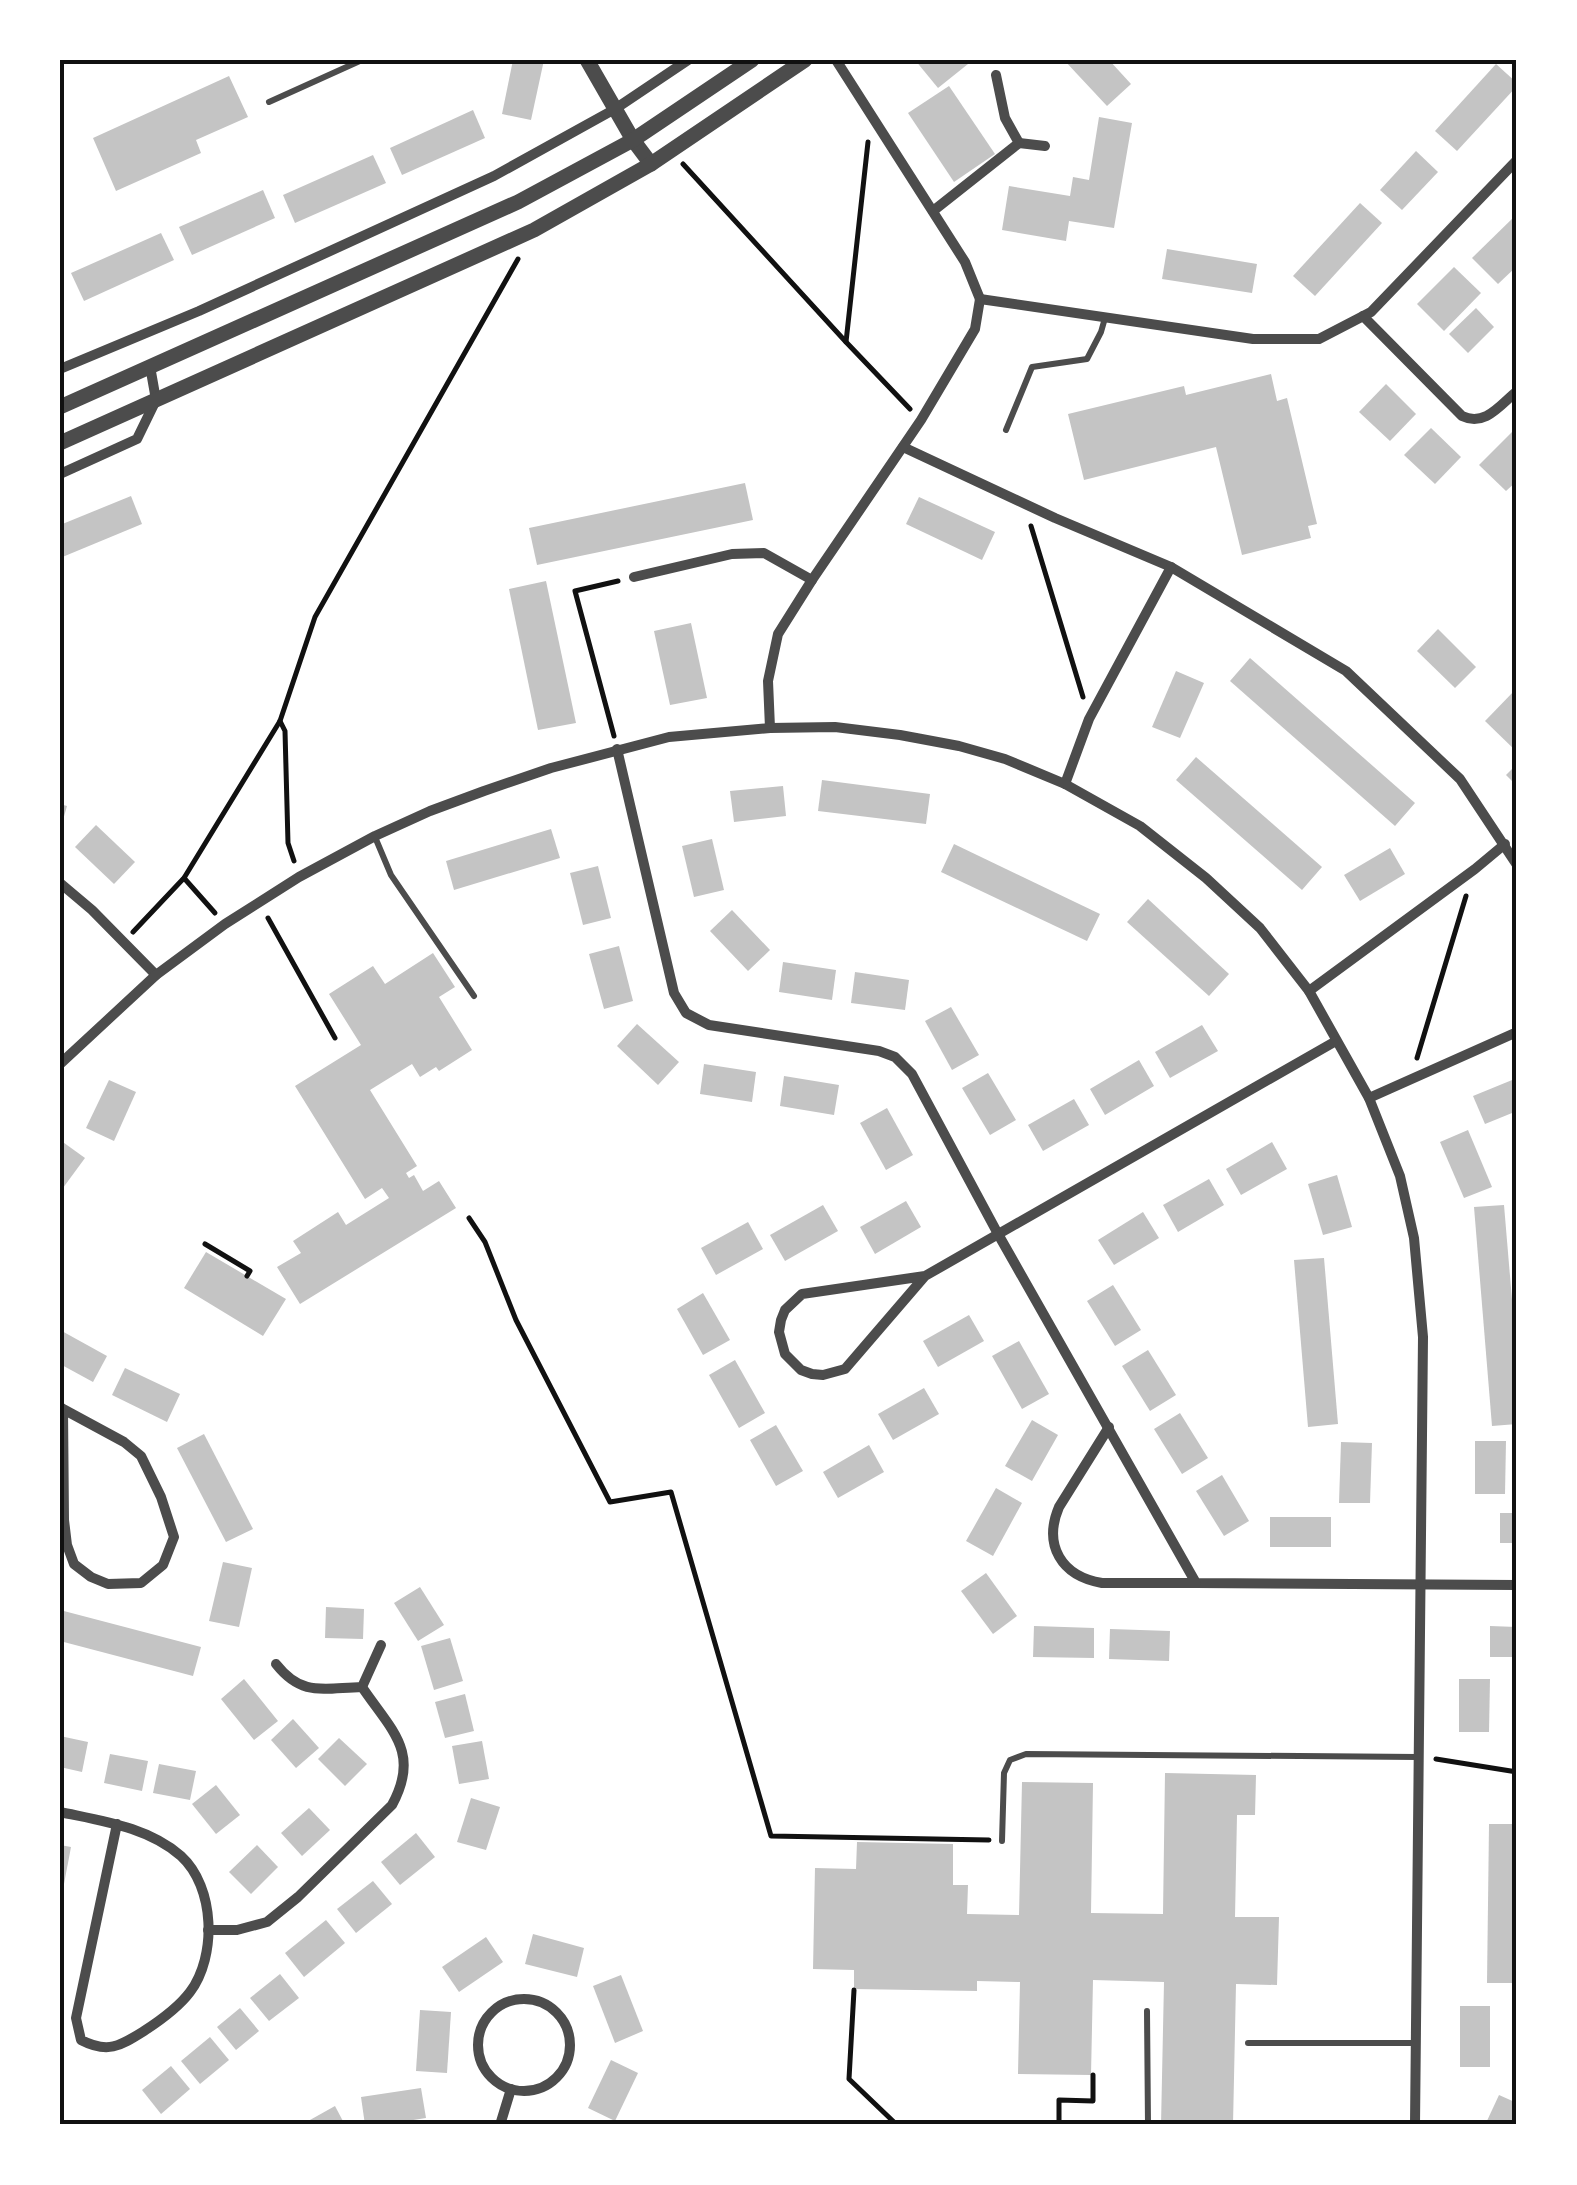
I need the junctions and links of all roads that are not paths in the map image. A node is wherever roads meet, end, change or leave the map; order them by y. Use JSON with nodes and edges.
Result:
{"nodes":[{"id":1,"x":362,"y":60,"type":"edge"},
{"id":2,"x":587,"y":60,"type":"edge"},
{"id":3,"x":688,"y":60,"type":"edge"},
{"id":4,"x":752,"y":60,"type":"edge"},
{"id":5,"x":805,"y":60,"type":"edge"},
{"id":6,"x":836,"y":60,"type":"edge"},
{"id":7,"x":996,"y":74,"type":"dead end"},
{"id":8,"x":269,"y":102,"type":"dead end"},
{"id":9,"x":616,"y":109,"type":"junction"},
{"id":10,"x":634,"y":140,"type":"junction"},
{"id":11,"x":1019,"y":143,"type":"junction"},
{"id":12,"x":1045,"y":146,"type":"dead end"},
{"id":13,"x":1517,"y":160,"type":"edge"},
{"id":14,"x":650,"y":164,"type":"junction"},
{"id":15,"x":933,"y":211,"type":"junction"},
{"id":16,"x":980,"y":300,"type":"junction"},
{"id":17,"x":1363,"y":316,"type":"junction"},
{"id":18,"x":1106,"y":318,"type":"junction"},
{"id":19,"x":150,"y":366,"type":"junction"},
{"id":20,"x":60,"y":369,"type":"edge"},
{"id":21,"x":1517,"y":390,"type":"edge"},
{"id":22,"x":156,"y":400,"type":"junction"},
{"id":23,"x":60,"y":407,"type":"edge"},
{"id":24,"x":1006,"y":430,"type":"dead end"},
{"id":25,"x":60,"y":443,"type":"edge"},
{"id":26,"x":903,"y":447,"type":"junction"},
{"id":27,"x":60,"y":474,"type":"edge"},
{"id":28,"x":1171,"y":567,"type":"junction"},
{"id":29,"x":634,"y":577,"type":"road end"},
{"id":30,"x":812,"y":580,"type":"junction"},
{"id":31,"x":770,"y":728,"type":"junction"},
{"id":32,"x":617,"y":749,"type":"junction"},
{"id":33,"x":1065,"y":784,"type":"junction"},
{"id":34,"x":375,"y":836,"type":"junction"},
{"id":35,"x":1505,"y":844,"type":"junction"},
{"id":36,"x":1517,"y":865,"type":"edge"},
{"id":37,"x":60,"y":883,"type":"edge"},
{"id":38,"x":156,"y":976,"type":"junction"},
{"id":39,"x":1309,"y":991,"type":"junction"},
{"id":40,"x":474,"y":996,"type":"dead end"},
{"id":41,"x":1517,"y":1032,"type":"edge"},
{"id":42,"x":1336,"y":1041,"type":"junction"},
{"id":43,"x":60,"y":1064,"type":"edge"},
{"id":44,"x":1369,"y":1098,"type":"junction"},
{"id":45,"x":998,"y":1234,"type":"junction"},
{"id":46,"x":925,"y":1276,"type":"junction"},
{"id":47,"x":62,"y":1408,"type":"edge"},
{"id":48,"x":1108,"y":1427,"type":"junction"},
{"id":49,"x":1196,"y":1583,"type":"junction"},
{"id":50,"x":1420,"y":1584,"type":"junction"},
{"id":51,"x":1517,"y":1584,"type":"edge"},
{"id":52,"x":381,"y":1645,"type":"dead end"},
{"id":53,"x":276,"y":1664,"type":"dead end"},
{"id":54,"x":362,"y":1687,"type":"junction"},
{"id":55,"x":1419,"y":1757,"type":"junction"},
{"id":56,"x":60,"y":1812,"type":"edge"},
{"id":57,"x":117,"y":1824,"type":"junction"},
{"id":58,"x":1002,"y":1841,"type":"road end"},
{"id":59,"x":208,"y":1930,"type":"junction"},
{"id":60,"x":1147,"y":2011,"type":"dead end"},
{"id":61,"x":1248,"y":2043,"type":"dead end"},
{"id":62,"x":1416,"y":2043,"type":"junction"},
{"id":63,"x":511,"y":2089,"type":"junction"},
{"id":64,"x":500,"y":2125,"type":"edge"},
{"id":65,"x":1148,"y":2125,"type":"edge"},
{"id":66,"x":1415,"y":2125,"type":"edge"}],
"edges":[{"from":1,"to":8,"type":"lane"},
{"from":2,"to":9,"type":"street"},
{"from":3,"to":9,"type":"street"},
{"from":4,"to":10,"type":"street"},
{"from":5,"to":14,"type":"street"},
{"from":6,"to":15,"type":"street"},
{"from":7,"to":11,"type":"street"},
{"from":9,"to":10,"type":"street"},
{"from":9,"to":20,"type":"street"},
{"from":10,"to":14,"type":"street"},
{"from":10,"to":19,"type":"street"},
{"from":11,"to":12,"type":"street"},
{"from":11,"to":15,"type":"street"},
{"from":13,"to":17,"type":"street"},
{"from":14,"to":22,"type":"street"},
{"from":15,"to":16,"type":"street"},
{"from":16,"to":18,"type":"street"},
{"from":16,"to":26,"type":"street"},
{"from":17,"to":18,"type":"street"},
{"from":17,"to":21,"type":"street"},
{"from":18,"to":24,"type":"lane"},
{"from":19,"to":22,"type":"street"},
{"from":19,"to":23,"type":"street"},
{"from":22,"to":25,"type":"street"},
{"from":22,"to":27,"type":"street"},
{"from":26,"to":28,"type":"street"},
{"from":26,"to":30,"type":"street"},
{"from":28,"to":33,"type":"street"},
{"from":28,"to":35,"type":"street"},
{"from":29,"to":30,"type":"street"},
{"from":30,"to":31,"type":"street"},
{"from":31,"to":32,"type":"street"},
{"from":31,"to":33,"type":"street"},
{"from":32,"to":34,"type":"street"},
{"from":32,"to":45,"type":"street"},
{"from":33,"to":39,"type":"street"},
{"from":34,"to":38,"type":"street"},
{"from":34,"to":40,"type":"lane"},
{"from":35,"to":36,"type":"street"},
{"from":35,"to":39,"type":"street"},
{"from":37,"to":38,"type":"street"},
{"from":38,"to":43,"type":"street"},
{"from":39,"to":42,"type":"street"},
{"from":41,"to":44,"type":"street"},
{"from":42,"to":44,"type":"street"},
{"from":42,"to":45,"type":"street"},
{"from":44,"to":50,"type":"street"},
{"from":45,"to":46,"type":"street"},
{"from":45,"to":48,"type":"street"},
{"from":46,"to":46,"type":"street"},
{"from":47,"to":47,"type":"street"},
{"from":48,"to":49,"type":"street"},
{"from":48,"to":49,"type":"street"},
{"from":49,"to":50,"type":"street"},
{"from":50,"to":51,"type":"street"},
{"from":50,"to":55,"type":"street"},
{"from":52,"to":54,"type":"street"},
{"from":53,"to":54,"type":"street"},
{"from":54,"to":59,"type":"street"},
{"from":55,"to":58,"type":"lane"},
{"from":55,"to":62,"type":"street"},
{"from":56,"to":57,"type":"street"},
{"from":57,"to":59,"type":"street"},
{"from":57,"to":59,"type":"street"},
{"from":60,"to":65,"type":"lane"},
{"from":61,"to":62,"type":"lane"},
{"from":62,"to":66,"type":"street"},
{"from":63,"to":63,"type":"street"},
{"from":63,"to":64,"type":"street"}]}
